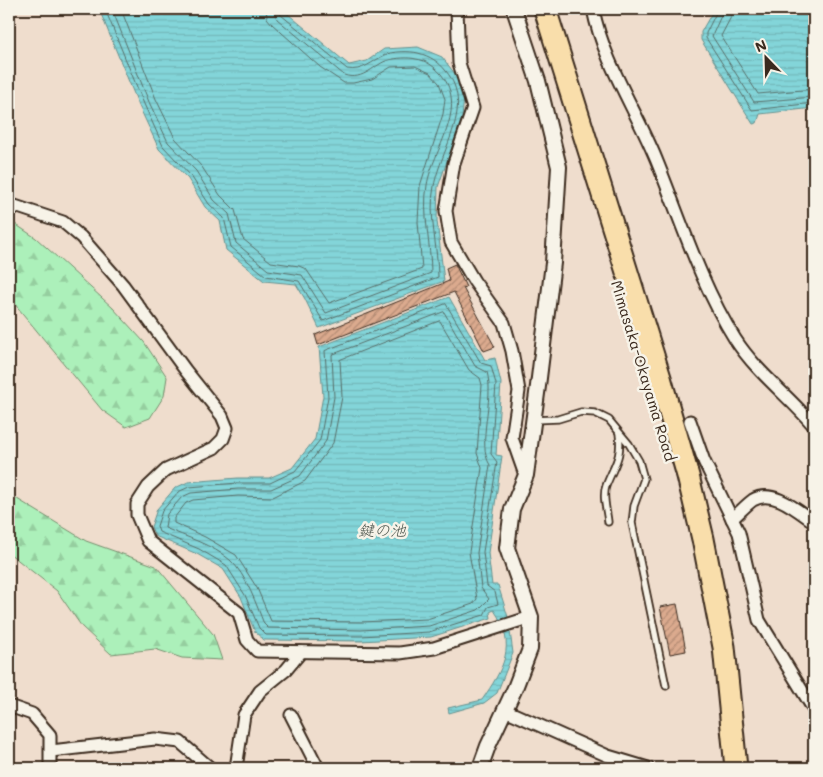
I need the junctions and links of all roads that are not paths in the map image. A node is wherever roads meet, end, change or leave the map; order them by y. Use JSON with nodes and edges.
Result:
{"nodes":[{"id":1,"x":457,"y":9,"type":"edge"},
{"id":2,"x":514,"y":9,"type":"edge"},
{"id":3,"x":531,"y":9,"type":"edge"},
{"id":4,"x":545,"y":9,"type":"edge"},
{"id":5,"x":593,"y":9,"type":"edge"},
{"id":6,"x":9,"y":204,"type":"edge"},
{"id":7,"x":534,"y":420,"type":"junction"},
{"id":8,"x":690,"y":421,"type":"dead end"},
{"id":9,"x":814,"y":426,"type":"edge"},
{"id":10,"x":620,"y":432,"type":"junction"},
{"id":11,"x":526,"y":475,"type":"junction"},
{"id":12,"x":732,"y":519,"type":"junction"},
{"id":13,"x":608,"y":522,"type":"dead end"},
{"id":14,"x":814,"y":522,"type":"edge"},
{"id":15,"x":531,"y":617,"type":"junction"},
{"id":16,"x":301,"y":652,"type":"junction"},
{"id":17,"x":666,"y":686,"type":"dead end"},
{"id":18,"x":9,"y":706,"type":"edge"},
{"id":19,"x":505,"y":710,"type":"junction"},
{"id":20,"x":814,"y":710,"type":"edge"},
{"id":21,"x":291,"y":715,"type":"dead end"},
{"id":22,"x":51,"y":751,"type":"junction"},
{"id":23,"x":734,"y":760,"type":"edge"},
{"id":24,"x":50,"y":768,"type":"edge"},
{"id":25,"x":210,"y":768,"type":"edge"},
{"id":26,"x":236,"y":768,"type":"edge"},
{"id":27,"x":318,"y":768,"type":"edge"},
{"id":28,"x":480,"y":768,"type":"edge"},
{"id":29,"x":648,"y":768,"type":"edge"}],
"edges":[{"from":1,"to":11,"type":"street"},
{"from":2,"to":7,"type":"street"},
{"from":3,"to":23,"type":"highway","name":"Mimasaka-Okayama Road"},
{"from":4,"to":23,"type":"highway","name":"Mimasaka-Okayama Road"},
{"from":5,"to":9,"type":"street"},
{"from":6,"to":16,"type":"street"},
{"from":7,"to":10,"type":"lane"},
{"from":7,"to":11,"type":"street"},
{"from":8,"to":12,"type":"street"},
{"from":10,"to":13,"type":"lane"},
{"from":10,"to":17,"type":"lane"},
{"from":11,"to":15,"type":"street"},
{"from":12,"to":14,"type":"street"},
{"from":12,"to":20,"type":"street"},
{"from":15,"to":16,"type":"street"},
{"from":15,"to":19,"type":"street"},
{"from":16,"to":26,"type":"street"},
{"from":18,"to":22,"type":"street"},
{"from":19,"to":28,"type":"street"},
{"from":19,"to":29,"type":"street"},
{"from":21,"to":27,"type":"street"},
{"from":22,"to":24,"type":"street"},
{"from":22,"to":25,"type":"street"}]}
